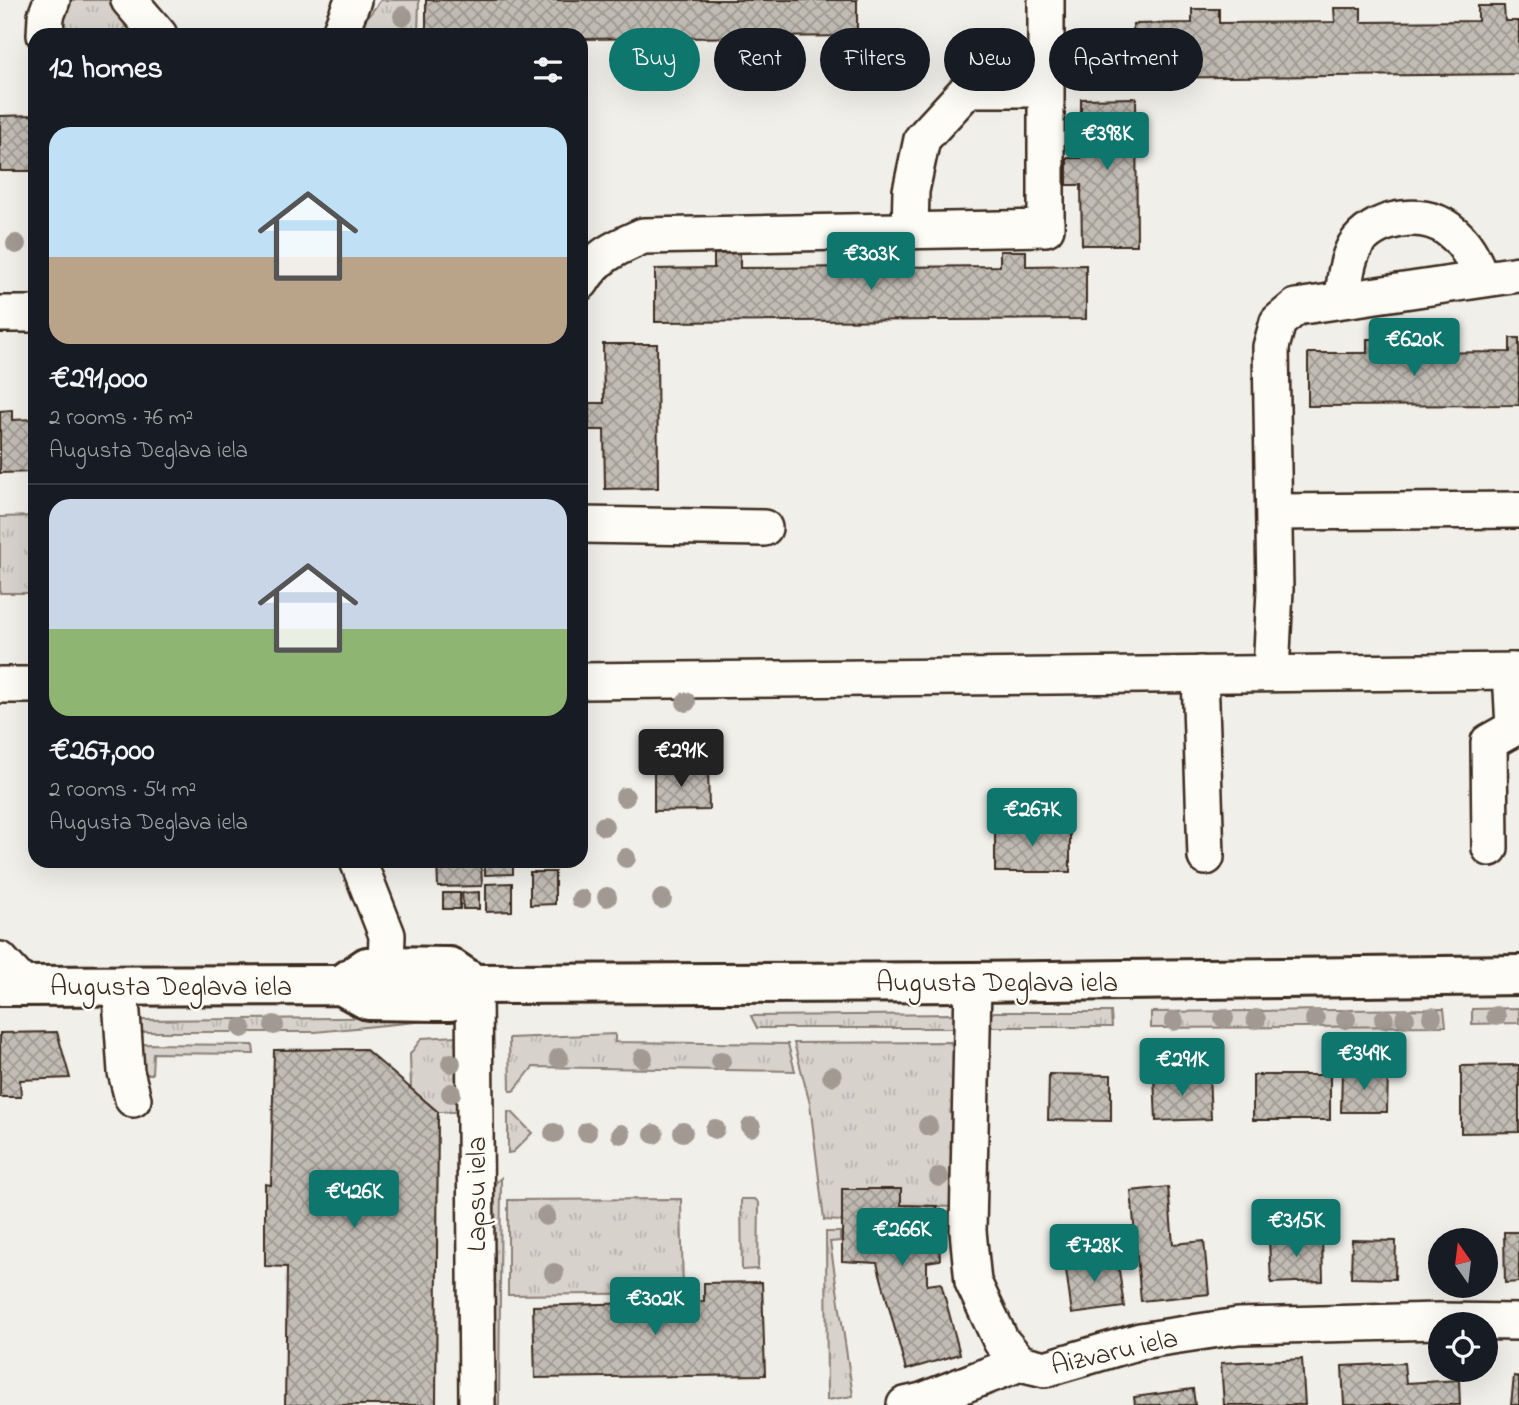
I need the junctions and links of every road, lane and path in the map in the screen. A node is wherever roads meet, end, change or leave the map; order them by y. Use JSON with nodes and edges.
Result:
{"nodes":[{"id":1,"x":52,"y":0,"type":"edge"},
{"id":2,"x":129,"y":0,"type":"edge"},
{"id":3,"x":353,"y":0,"type":"edge"},
{"id":4,"x":1046,"y":0,"type":"edge"},
{"id":5,"x":45,"y":28,"type":"edge"},
{"id":6,"x":153,"y":28,"type":"edge"},
{"id":7,"x":342,"y":28,"type":"edge"},
{"id":8,"x":1045,"y":89,"type":"junction"},
{"id":9,"x":910,"y":230,"type":"junction"},
{"id":10,"x":588,"y":270,"type":"edge"},
{"id":11,"x":1519,"y":274,"type":"edge"},
{"id":12,"x":1481,"y":278,"type":"junction"},
{"id":13,"x":1343,"y":299,"type":"junction"},
{"id":14,"x":0,"y":314,"type":"edge"},
{"id":15,"x":28,"y":314,"type":"edge"},
{"id":16,"x":1519,"y":510,"type":"edge"},
{"id":17,"x":1275,"y":512,"type":"junction"},
{"id":18,"x":588,"y":525,"type":"edge"},
{"id":19,"x":765,"y":528,"type":"dead end"},
{"id":20,"x":1515,"y":671,"type":"edge"},
{"id":21,"x":1271,"y":673,"type":"junction"},
{"id":22,"x":1200,"y":674,"type":"junction"},
{"id":23,"x":588,"y":681,"type":"edge"},
{"id":24,"x":0,"y":685,"type":"edge"},
{"id":25,"x":28,"y":685,"type":"edge"},
{"id":26,"x":1490,"y":848,"type":"dead end"},
{"id":27,"x":1206,"y":857,"type":"dead end"},
{"id":28,"x":361,"y":868,"type":"edge"},
{"id":29,"x":386,"y":966,"type":"junction"},
{"id":30,"x":1519,"y":975,"type":"edge"},
{"id":31,"x":8,"y":977,"type":"edge"},
{"id":32,"x":973,"y":982,"type":"junction"},
{"id":33,"x":120,"y":984,"type":"junction"},
{"id":34,"x":474,"y":984,"type":"junction"},
{"id":35,"x":341,"y":985,"type":"junction"},
{"id":36,"x":132,"y":1099,"type":"dead end"},
{"id":37,"x":1519,"y":1322,"type":"edge"},
{"id":38,"x":1020,"y":1363,"type":"junction"},
{"id":39,"x":477,"y":1405,"type":"edge"},
{"id":40,"x":905,"y":1405,"type":"edge"}],
"edges":[{"from":1,"to":5,"type":"street"},
{"from":2,"to":6,"type":"street"},
{"from":3,"to":7,"type":"street"},
{"from":4,"to":8,"type":"street"},
{"from":8,"to":9,"type":"street"},
{"from":8,"to":9,"type":"street"},
{"from":9,"to":10,"type":"street"},
{"from":11,"to":12,"type":"street"},
{"from":12,"to":13,"type":"street"},
{"from":12,"to":13,"type":"street"},
{"from":13,"to":17,"type":"street"},
{"from":14,"to":15,"type":"street"},
{"from":16,"to":17,"type":"street"},
{"from":17,"to":21,"type":"street"},
{"from":18,"to":19,"type":"street"},
{"from":20,"to":21,"type":"street"},
{"from":20,"to":26,"type":"street"},
{"from":21,"to":22,"type":"street"},
{"from":22,"to":23,"type":"street"},
{"from":22,"to":27,"type":"street"},
{"from":24,"to":25,"type":"street"},
{"from":28,"to":29,"type":"street"},
{"from":29,"to":34,"type":"main road"},
{"from":29,"to":35,"type":"main road"},
{"from":30,"to":32,"type":"main road","name":"Augusta Deglava iela"},
{"from":31,"to":33,"type":"main road","name":"Augusta Deglava iela"},
{"from":32,"to":34,"type":"main road","name":"Augusta Deglava iela"},
{"from":32,"to":38,"type":"street","name":"Aizvaru iela"},
{"from":33,"to":35,"type":"main road","name":"Augusta Deglava iela"},
{"from":33,"to":36,"type":"street"},
{"from":34,"to":35,"type":"main road","name":"Augusta Deglava iela"},
{"from":34,"to":39,"type":"street","name":"Lapsu iela"},
{"from":37,"to":38,"type":"street","name":"Aizvaru iela"},
{"from":38,"to":40,"type":"street"}]}
